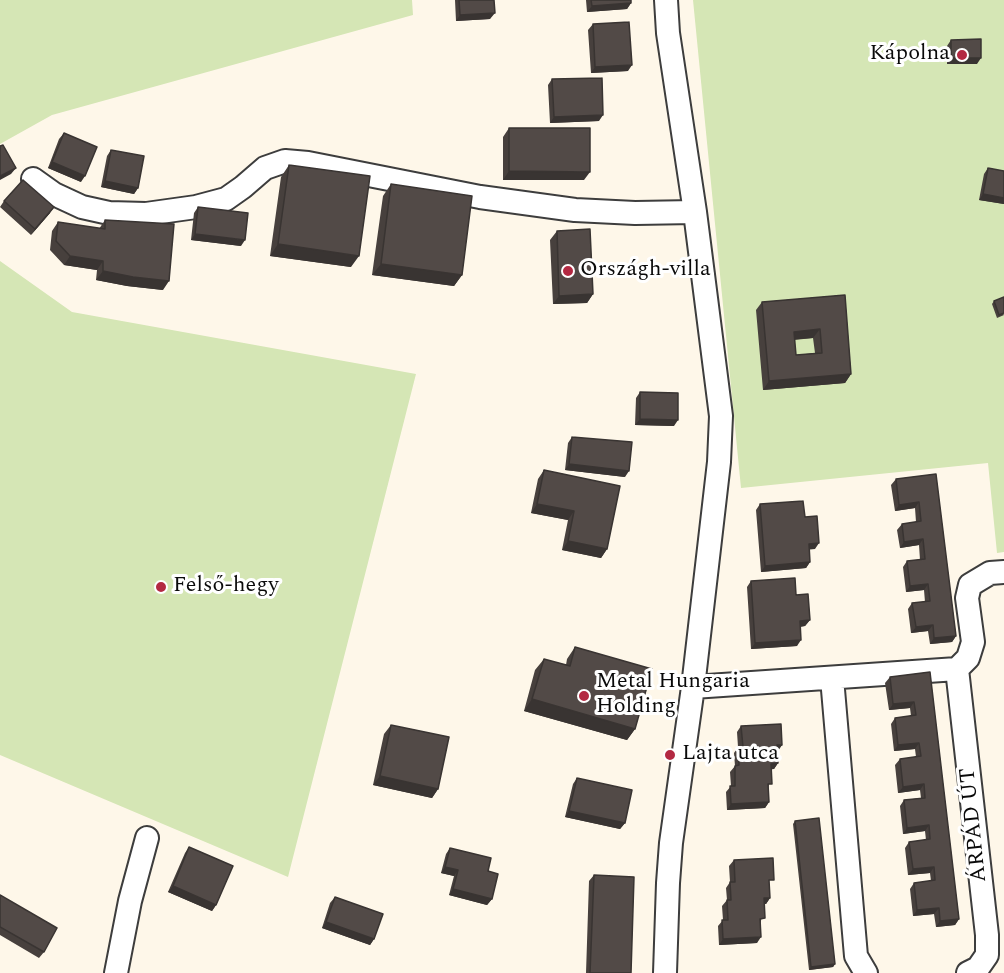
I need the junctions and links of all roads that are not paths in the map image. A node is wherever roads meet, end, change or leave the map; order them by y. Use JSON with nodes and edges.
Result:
{"nodes":[{"id":1,"x":666,"y":0,"type":"edge"},
{"id":2,"x":33,"y":179,"type":"dead end"},
{"id":3,"x":695,"y":212,"type":"junction"},
{"id":4,"x":1004,"y":572,"type":"edge"},
{"id":5,"x":957,"y":669,"type":"junction"},
{"id":6,"x":832,"y":678,"type":"junction"},
{"id":7,"x":693,"y":687,"type":"junction"},
{"id":8,"x":147,"y":838,"type":"dead end"},
{"id":9,"x":116,"y":973,"type":"edge"},
{"id":10,"x":665,"y":973,"type":"edge"},
{"id":11,"x":866,"y":973,"type":"edge"},
{"id":12,"x":968,"y":973,"type":"edge"}],
"edges":[{"from":1,"to":3,"type":"street"},
{"from":2,"to":3,"type":"street"},
{"from":3,"to":7,"type":"street"},
{"from":4,"to":5,"type":"street"},
{"from":5,"to":6,"type":"street"},
{"from":5,"to":12,"type":"street","name":"ÁRPÁD ÚT"},
{"from":6,"to":7,"type":"street"},
{"from":6,"to":11,"type":"street"},
{"from":7,"to":10,"type":"street"},
{"from":8,"to":9,"type":"street"}]}
